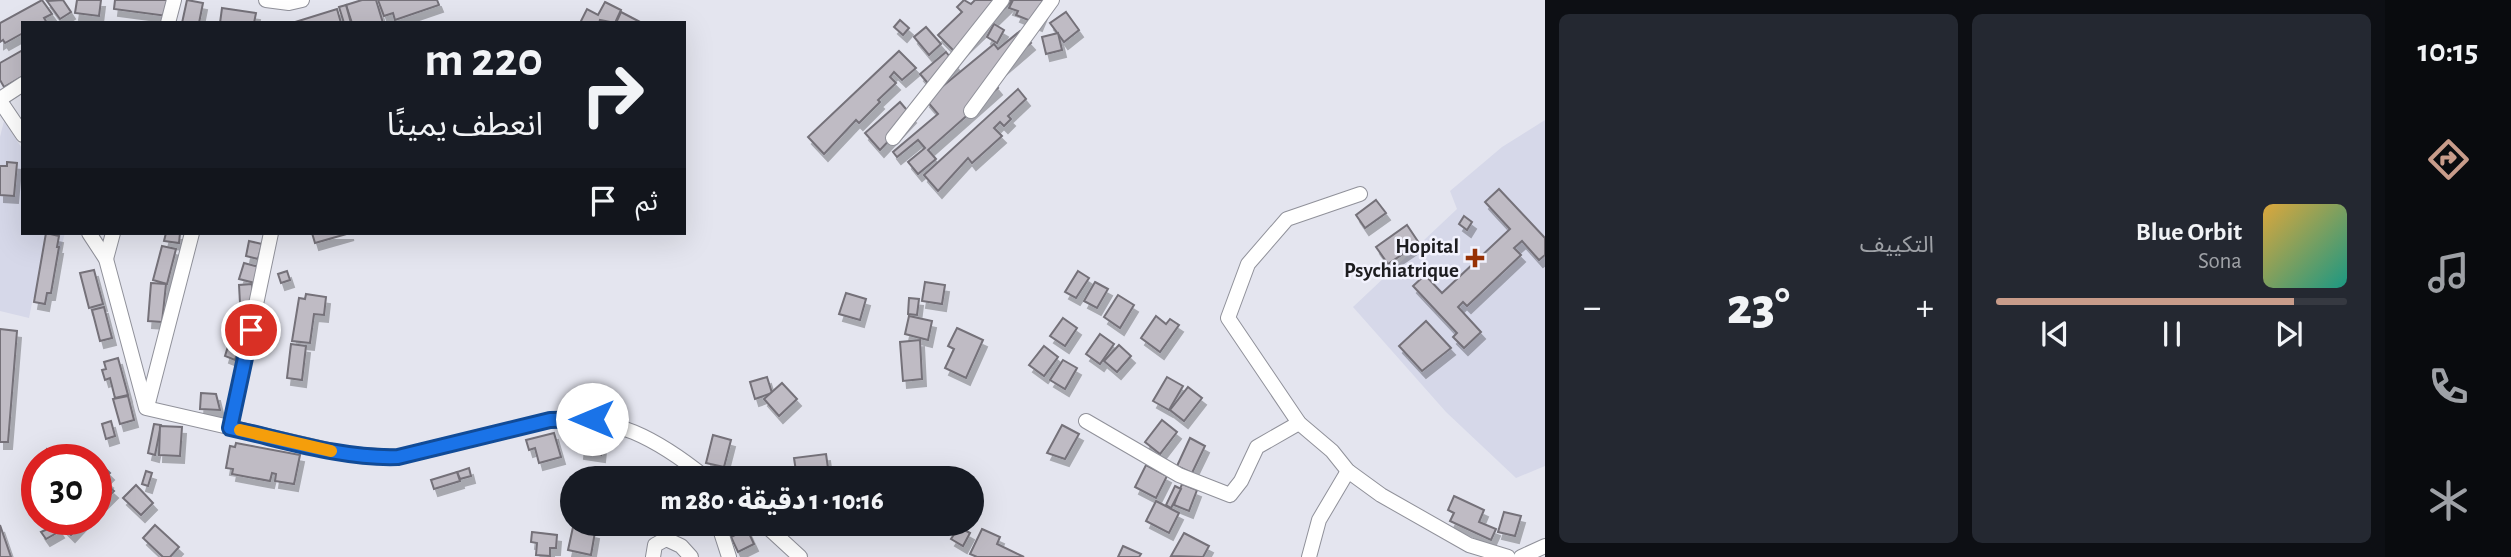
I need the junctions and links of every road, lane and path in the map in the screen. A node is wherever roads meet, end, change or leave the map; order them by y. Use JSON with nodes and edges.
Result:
{"nodes":[{"id":1,"x":174,"y":0,"type":"edge"},
{"id":2,"x":266,"y":0,"type":"edge"},
{"id":3,"x":302,"y":0,"type":"edge"},
{"id":4,"x":1002,"y":0,"type":"edge"},
{"id":5,"x":1052,"y":0,"type":"edge"},
{"id":6,"x":169,"y":21,"type":"edge"},
{"id":7,"x":21,"y":85,"type":"edge"},
{"id":8,"x":0,"y":100,"type":"edge"},
{"id":9,"x":971,"y":111,"type":"dead end"},
{"id":10,"x":21,"y":132,"type":"edge"},
{"id":11,"x":893,"y":138,"type":"dead end"},
{"id":12,"x":1360,"y":194,"type":"dead end"},
{"id":13,"x":90,"y":235,"type":"edge"},
{"id":14,"x":112,"y":235,"type":"edge"},
{"id":15,"x":191,"y":235,"type":"edge"},
{"id":16,"x":271,"y":235,"type":"edge"},
{"id":17,"x":106,"y":259,"type":"junction"},
{"id":18,"x":146,"y":408,"type":"junction"},
{"id":19,"x":1086,"y":421,"type":"dead end"},
{"id":20,"x":1299,"y":423,"type":"junction"},
{"id":21,"x":230,"y":428,"type":"junction"},
{"id":22,"x":688,"y":466,"type":"edge"},
{"id":23,"x":1348,"y":471,"type":"junction"},
{"id":24,"x":722,"y":536,"type":"edge"},
{"id":25,"x":777,"y":536,"type":"edge"},
{"id":26,"x":1545,"y":546,"type":"edge"},
{"id":27,"x":653,"y":557,"type":"edge"},
{"id":28,"x":691,"y":557,"type":"edge"},
{"id":29,"x":729,"y":557,"type":"edge"},
{"id":30,"x":800,"y":557,"type":"edge"},
{"id":31,"x":1309,"y":557,"type":"edge"},
{"id":32,"x":1508,"y":557,"type":"edge"},
{"id":33,"x":1521,"y":557,"type":"edge"}],
"edges":[{"from":1,"to":6,"type":"street"},
{"from":2,"to":3,"type":"street"},
{"from":4,"to":11,"type":"street"},
{"from":5,"to":9,"type":"street"},
{"from":7,"to":8,"type":"street"},
{"from":8,"to":10,"type":"street"},
{"from":12,"to":20,"type":"street"},
{"from":13,"to":17,"type":"street"},
{"from":14,"to":17,"type":"street"},
{"from":15,"to":18,"type":"street"},
{"from":16,"to":21,"type":"street"},
{"from":17,"to":18,"type":"street"},
{"from":18,"to":21,"type":"street"},
{"from":19,"to":20,"type":"street"},
{"from":20,"to":23,"type":"street"},
{"from":21,"to":22,"type":"street"},
{"from":23,"to":31,"type":"street"},
{"from":23,"to":32,"type":"street"},
{"from":24,"to":29,"type":"street"},
{"from":25,"to":30,"type":"street"},
{"from":26,"to":33,"type":"street"},
{"from":27,"to":28,"type":"street"}]}
